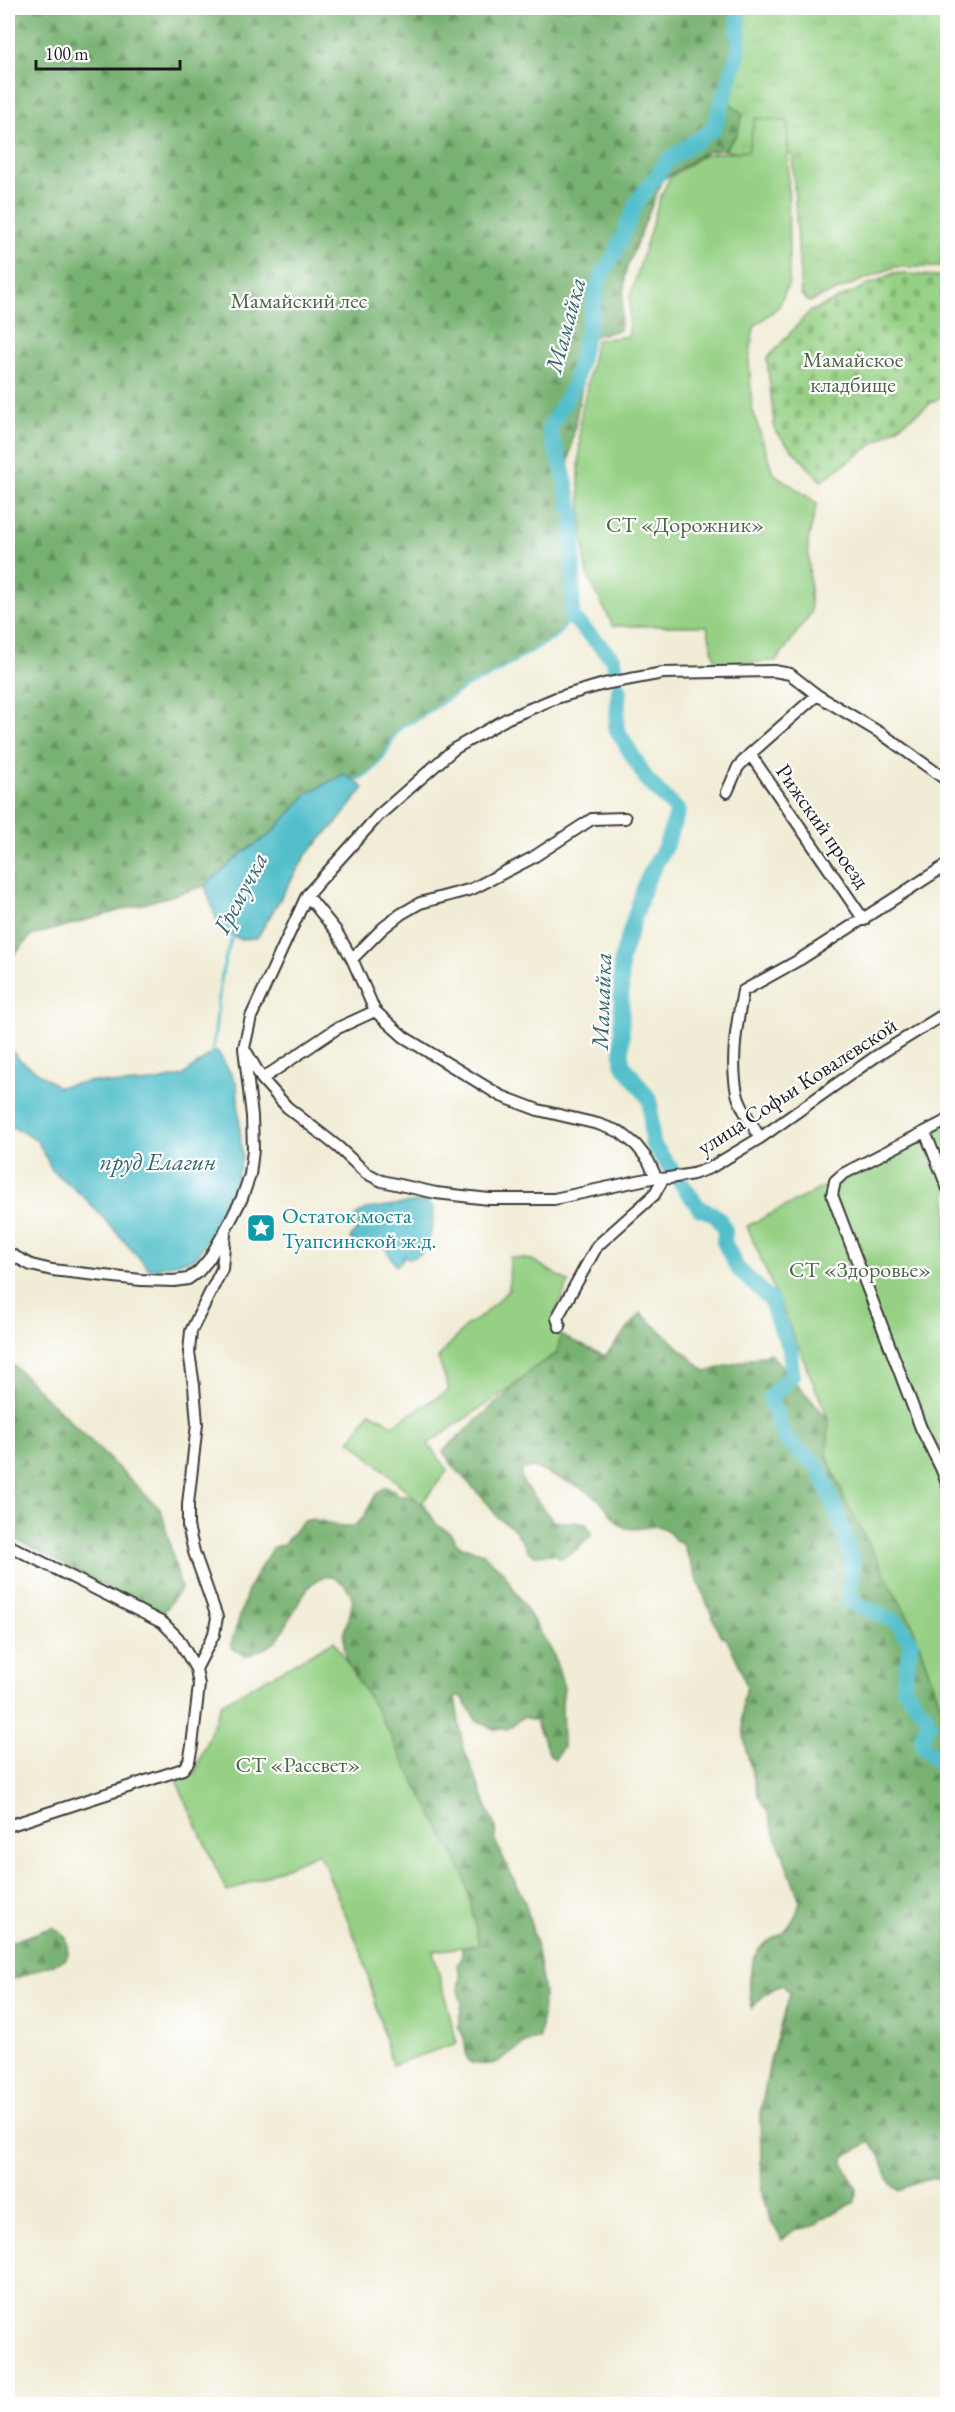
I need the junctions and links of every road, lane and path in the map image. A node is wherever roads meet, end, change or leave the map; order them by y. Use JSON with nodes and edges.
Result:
{"nodes":[{"id":1,"x":818,"y":695,"type":"junction"},
{"id":2,"x":750,"y":754,"type":"junction"},
{"id":3,"x":948,"y":781,"type":"edge"},
{"id":4,"x":727,"y":792,"type":"dead end"},
{"id":5,"x":625,"y":818,"type":"dead end"},
{"id":6,"x":948,"y":864,"type":"edge"},
{"id":7,"x":307,"y":895,"type":"junction"},
{"id":8,"x":864,"y":920,"type":"junction"},
{"id":9,"x":352,"y":959,"type":"junction"},
{"id":10,"x":375,"y":1011,"type":"junction"},
{"id":11,"x":948,"y":1012,"type":"edge"},
{"id":12,"x":244,"y":1048,"type":"junction"},
{"id":13,"x":262,"y":1079,"type":"junction"},
{"id":14,"x":948,"y":1120,"type":"edge"},
{"id":15,"x":925,"y":1132,"type":"junction"},
{"id":16,"x":760,"y":1138,"type":"junction"},
{"id":17,"x":662,"y":1178,"type":"junction"},
{"id":18,"x":948,"y":1188,"type":"edge"},
{"id":19,"x":225,"y":1231,"type":"junction"},
{"id":20,"x":8,"y":1253,"type":"edge"},
{"id":21,"x":560,"y":1327,"type":"dead end"},
{"id":22,"x":948,"y":1486,"type":"edge"},
{"id":23,"x":8,"y":1545,"type":"edge"},
{"id":24,"x":196,"y":1669,"type":"junction"},
{"id":25,"x":8,"y":1826,"type":"edge"}],
"edges":[{"from":1,"to":2,"type":"street"},
{"from":1,"to":3,"type":"street"},
{"from":1,"to":7,"type":"street"},
{"from":2,"to":4,"type":"street"},
{"from":2,"to":8,"type":"street","name":"Рижский проезд"},
{"from":5,"to":9,"type":"street"},
{"from":6,"to":8,"type":"street","name":"Рижский проезд"},
{"from":7,"to":9,"type":"street"},
{"from":7,"to":12,"type":"street"},
{"from":8,"to":16,"type":"street","name":"Рижский проезд"},
{"from":9,"to":10,"type":"street"},
{"from":10,"to":13,"type":"street"},
{"from":10,"to":17,"type":"street"},
{"from":11,"to":16,"type":"street","name":"улица Софьи Ковалевской"},
{"from":12,"to":13,"type":"street","name":"улица Софьи Ковалевской"},
{"from":12,"to":19,"type":"street"},
{"from":13,"to":17,"type":"street","name":"улица Софьи Ковалевской"},
{"from":14,"to":15,"type":"street"},
{"from":15,"to":18,"type":"street"},
{"from":15,"to":22,"type":"street"},
{"from":16,"to":17,"type":"street","name":"улица Софьи Ковалевской"},
{"from":17,"to":21,"type":"street"},
{"from":19,"to":20,"type":"street"},
{"from":19,"to":24,"type":"street"},
{"from":23,"to":24,"type":"street"},
{"from":24,"to":25,"type":"street"}]}
